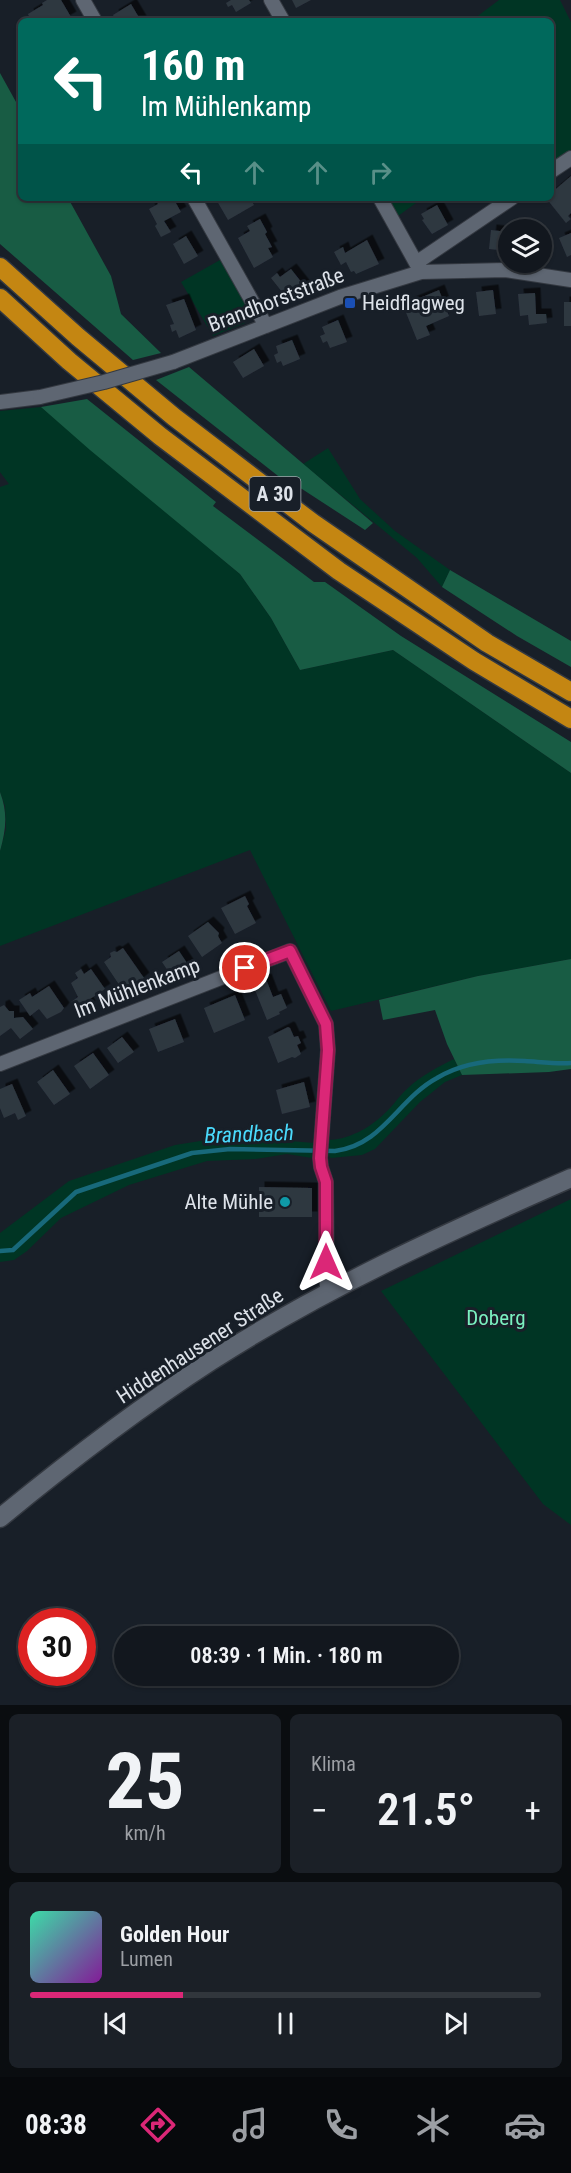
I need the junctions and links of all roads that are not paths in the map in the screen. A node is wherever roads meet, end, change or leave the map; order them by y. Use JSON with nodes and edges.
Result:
{"nodes":[{"id":1,"x":83,"y":0,"type":"edge"},
{"id":2,"x":271,"y":0,"type":"edge"},
{"id":3,"x":93,"y":18,"type":"edge"},
{"id":4,"x":281,"y":18,"type":"edge"},
{"id":5,"x":571,"y":158,"type":"edge"},
{"id":6,"x":554,"y":169,"type":"edge"},
{"id":7,"x":196,"y":201,"type":"edge"},
{"id":8,"x":382,"y":201,"type":"edge"},
{"id":9,"x":508,"y":201,"type":"edge"},
{"id":10,"x":0,"y":267,"type":"edge"},
{"id":11,"x":419,"y":267,"type":"junction"},
{"id":12,"x":571,"y":279,"type":"edge"},
{"id":13,"x":0,"y":298,"type":"edge"},
{"id":14,"x":266,"y":326,"type":"junction"},
{"id":15,"x":0,"y":402,"type":"edge"},
{"id":16,"x":571,"y":692,"type":"edge"},
{"id":17,"x":571,"y":719,"type":"edge"},
{"id":18,"x":0,"y":1064,"type":"edge"},
{"id":19,"x":571,"y":1178,"type":"edge"},
{"id":20,"x":327,"y":1294,"type":"junction"},
{"id":21,"x":0,"y":1518,"type":"edge"}],
"edges":[{"from":1,"to":3,"type":"street"},
{"from":2,"to":4,"type":"street"},
{"from":5,"to":6,"type":"street"},
{"from":7,"to":14,"type":"street"},
{"from":8,"to":11,"type":"street"},
{"from":9,"to":11,"type":"street"},
{"from":10,"to":16,"type":"highway","number":"A 30"},
{"from":11,"to":12,"type":"street","name":"Brandhorststraße"},
{"from":11,"to":14,"type":"street","name":"Brandhorststraße"},
{"from":13,"to":17,"type":"highway","number":"A 30"},
{"from":14,"to":15,"type":"street","name":"Brandhorststraße","bridge":true},
{"from":18,"to":20,"type":"street","name":"Im Mühlenkamp"},
{"from":19,"to":20,"type":"street","name":"Hiddenhausener Straße"},
{"from":20,"to":21,"type":"street","name":"Hiddenhausener Straße"}]}
